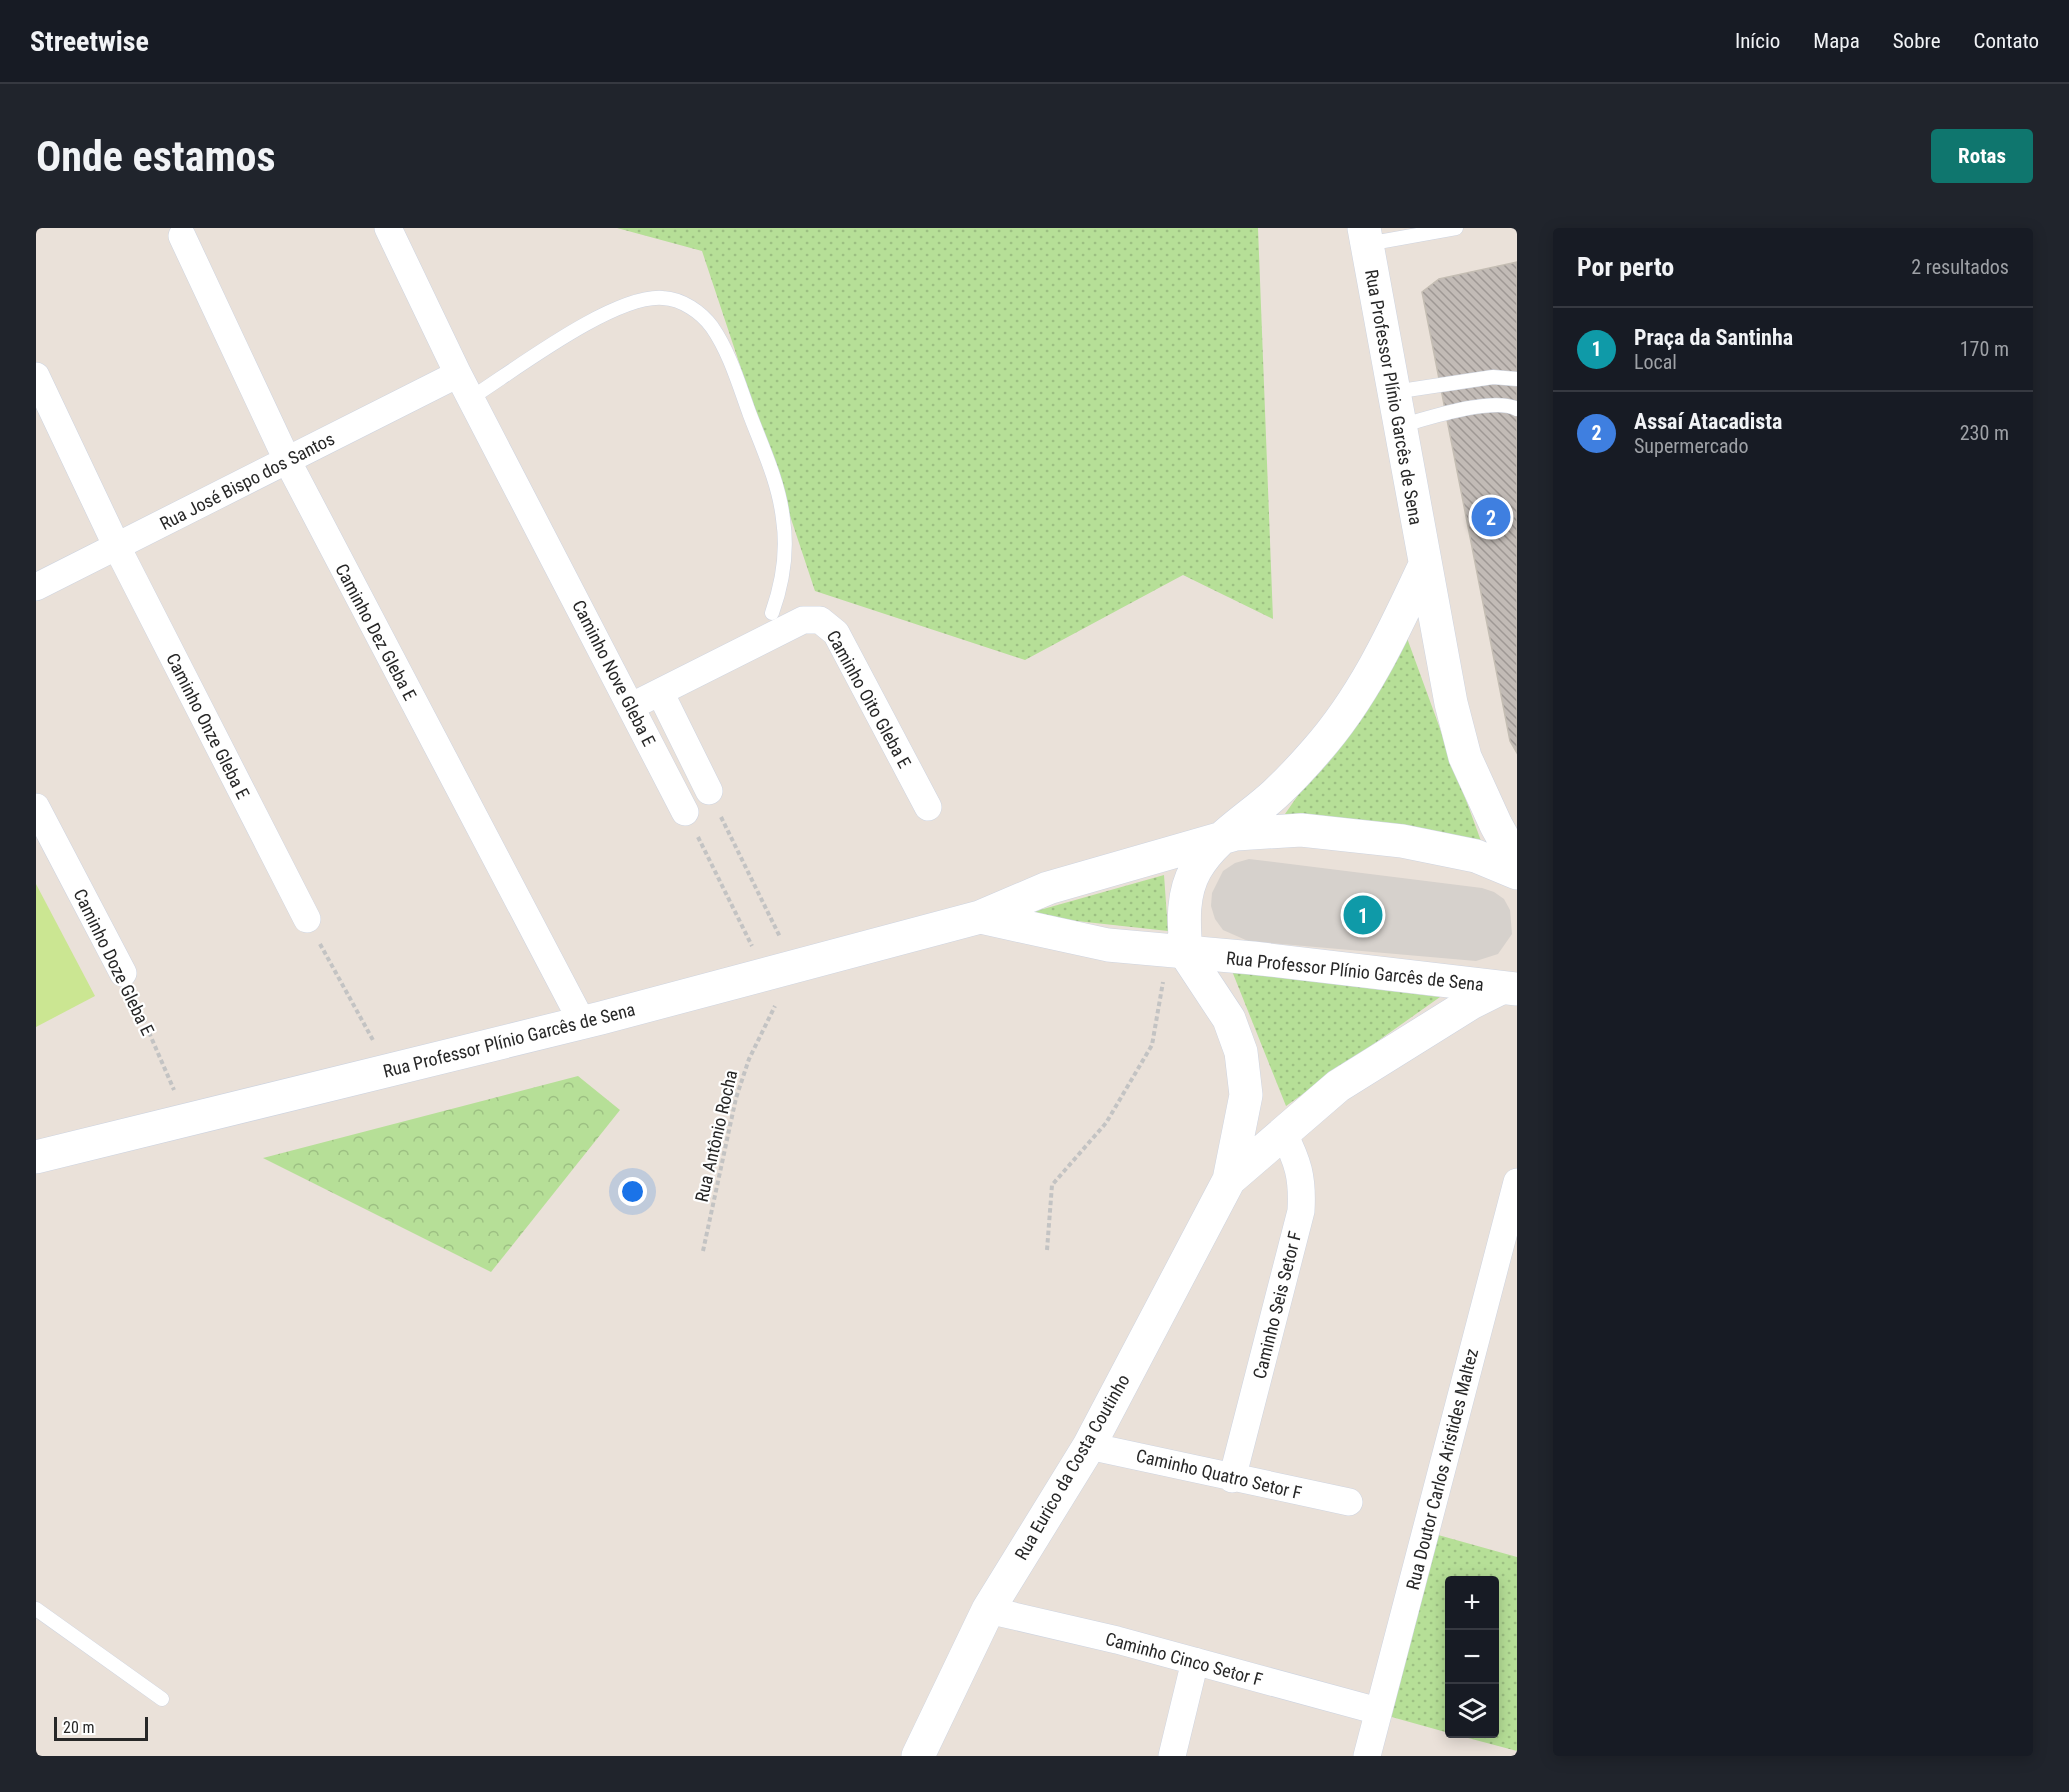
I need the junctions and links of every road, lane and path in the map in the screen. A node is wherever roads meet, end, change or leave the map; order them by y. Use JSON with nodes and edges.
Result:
{"nodes":[{"id":1,"x":388,"y":228,"type":"edge"},
{"id":2,"x":1456,"y":228,"type":"edge"},
{"id":3,"x":182,"y":236,"type":"dead end"},
{"id":4,"x":1365,"y":236,"type":"edge"},
{"id":5,"x":458,"y":374,"type":"junction"},
{"id":6,"x":36,"y":376,"type":"edge"},
{"id":7,"x":1517,"y":379,"type":"edge"},
{"id":8,"x":1394,"y":392,"type":"junction"},
{"id":9,"x":471,"y":398,"type":"junction"},
{"id":10,"x":1517,"y":409,"type":"edge"},
{"id":11,"x":1400,"y":426,"type":"junction"},
{"id":12,"x":286,"y":460,"type":"junction"},
{"id":13,"x":117,"y":547,"type":"junction"},
{"id":14,"x":1424,"y":567,"type":"junction"},
{"id":15,"x":36,"y":587,"type":"edge"},
{"id":16,"x":772,"y":613,"type":"dead end"},
{"id":17,"x":660,"y":692,"type":"junction"},
{"id":18,"x":632,"y":706,"type":"junction"},
{"id":19,"x":709,"y":791,"type":"joint"},
{"id":20,"x":36,"y":807,"type":"edge"},
{"id":21,"x":928,"y":807,"type":"dead end"},
{"id":22,"x":685,"y":812,"type":"joint"},
{"id":23,"x":1217,"y":842,"type":"junction"},
{"id":24,"x":1517,"y":863,"type":"edge"},
{"id":25,"x":1517,"y":873,"type":"edge"},
{"id":26,"x":980,"y":917,"type":"junction"},
{"id":27,"x":306,"y":919,"type":"joint"},
{"id":28,"x":1171,"y":952,"type":"junction"},
{"id":29,"x":780,"y":969,"type":"junction"},
{"id":30,"x":123,"y":973,"type":"joint"},
{"id":31,"x":1512,"y":983,"type":"edge"},
{"id":32,"x":582,"y":1022,"type":"junction"},
{"id":33,"x":390,"y":1071,"type":"junction"},
{"id":34,"x":187,"y":1120,"type":"junction"},
{"id":35,"x":1282,"y":1132,"type":"junction"},
{"id":36,"x":36,"y":1157,"type":"edge"},
{"id":37,"x":1229,"y":1180,"type":"junction"},
{"id":38,"x":1517,"y":1182,"type":"edge"},
{"id":39,"x":1047,"y":1250,"type":"dead end"},
{"id":40,"x":702,"y":1251,"type":"dead end"},
{"id":41,"x":1089,"y":1446,"type":"junction"},
{"id":42,"x":1233,"y":1479,"type":"junction"},
{"id":43,"x":1349,"y":1502,"type":"dead end"},
{"id":44,"x":36,"y":1609,"type":"edge"},
{"id":45,"x":988,"y":1610,"type":"junction"},
{"id":46,"x":1195,"y":1661,"type":"junction"},
{"id":47,"x":162,"y":1699,"type":"dead end"},
{"id":48,"x":1378,"y":1711,"type":"junction"},
{"id":49,"x":918,"y":1756,"type":"edge"},
{"id":50,"x":1172,"y":1756,"type":"edge"},
{"id":51,"x":1367,"y":1756,"type":"edge"}],
"edges":[{"from":1,"to":5,"type":"street","name":"Caminho Nove Gleba E"},
{"from":2,"to":4,"type":"lane"},
{"from":3,"to":12,"type":"street","name":"Caminho Dez Gleba E"},
{"from":4,"to":8,"type":"main road","name":"Rua Professor Plínio Garcês de Sena"},
{"from":5,"to":9,"type":"street","name":"Caminho Nove Gleba E"},
{"from":5,"to":12,"type":"street","name":"Rua José Bispo dos Santos"},
{"from":6,"to":13,"type":"street","name":"Caminho Onze Gleba E"},
{"from":7,"to":8,"type":"lane"},
{"from":8,"to":11,"type":"main road","name":"Rua Professor Plínio Garcês de Sena"},
{"from":9,"to":16,"type":"lane"},
{"from":9,"to":18,"type":"street","name":"Caminho Nove Gleba E"},
{"from":10,"to":11,"type":"lane"},
{"from":11,"to":14,"type":"main road","name":"Rua Professor Plínio Garcês de Sena"},
{"from":12,"to":13,"type":"street","name":"Rua José Bispo dos Santos"},
{"from":12,"to":32,"type":"street","name":"Caminho Dez Gleba E"},
{"from":13,"to":15,"type":"street","name":"Rua José Bispo dos Santos"},
{"from":13,"to":27,"type":"street","name":"Caminho Onze Gleba E"},
{"from":14,"to":23,"type":"main road","name":"Rua Professor Plínio Garcês de Sena"},
{"from":14,"to":24,"type":"main road","name":"Rua Professor Plínio Garcês de Sena"},
{"from":17,"to":18,"type":"street","name":"Caminho Oito Gleba E"},
{"from":17,"to":19,"type":"street","name":"Caminho Nove Gleba E"},
{"from":17,"to":21,"type":"street","name":"Caminho Oito Gleba E"},
{"from":18,"to":22,"type":"street","name":"Caminho Nove Gleba E"},
{"from":19,"to":29,"type":"path"},
{"from":20,"to":30,"type":"street","name":"Caminho Doze Gleba E"},
{"from":22,"to":29,"type":"path"},
{"from":23,"to":25,"type":"main road","name":"Rua Professor Plínio Garcês de Sena"},
{"from":23,"to":26,"type":"main road","name":"Rua Professor Plínio Garcês de Sena"},
{"from":23,"to":28,"type":"main road","name":"Rua Professor Plínio Garcês de Sena"},
{"from":26,"to":28,"type":"main road","name":"Rua Professor Plínio Garcês de Sena"},
{"from":26,"to":29,"type":"main road","name":"Rua Professor Plínio Garcês de Sena"},
{"from":27,"to":33,"type":"path"},
{"from":28,"to":31,"type":"main road","name":"Rua Professor Plínio Garcês de Sena"},
{"from":28,"to":37,"type":"main road","name":"Rua Eurico da Costa Coutinho"},
{"from":28,"to":39,"type":"path"},
{"from":29,"to":32,"type":"main road","name":"Rua Professor Plínio Garcês de Sena"},
{"from":29,"to":40,"type":"path","name":"Rua Antônio Rocha"},
{"from":30,"to":34,"type":"path","name":"Caminho Doze Gleba E"},
{"from":31,"to":35,"type":"main road","name":"Rua Eurico da Costa Coutinho"},
{"from":32,"to":33,"type":"main road","name":"Rua Professor Plínio Garcês de Sena"},
{"from":33,"to":34,"type":"main road","name":"Rua Professor Plínio Garcês de Sena"},
{"from":34,"to":36,"type":"main road","name":"Rua Professor Plínio Garcês de Sena"},
{"from":35,"to":37,"type":"main road","name":"Rua Eurico da Costa Coutinho"},
{"from":35,"to":42,"type":"street","name":"Caminho Seis Setor F"},
{"from":37,"to":41,"type":"main road","name":"Rua Eurico da Costa Coutinho"},
{"from":38,"to":48,"type":"street","name":"Rua Doutor Carlos Aristides Maltez"},
{"from":41,"to":42,"type":"street","name":"Caminho Quatro Setor F"},
{"from":41,"to":45,"type":"main road","name":"Rua Eurico da Costa Coutinho"},
{"from":42,"to":43,"type":"street","name":"Caminho Quatro Setor F"},
{"from":44,"to":47,"type":"lane"},
{"from":45,"to":46,"type":"street","name":"Caminho Cinco Setor F"},
{"from":45,"to":49,"type":"main road","name":"Rua Eurico da Costa Coutinho"},
{"from":46,"to":48,"type":"street","name":"Caminho Cinco Setor F"},
{"from":46,"to":50,"type":"street"},
{"from":48,"to":51,"type":"street","name":"Rua Doutor Carlos Aristides Maltez"}]}
